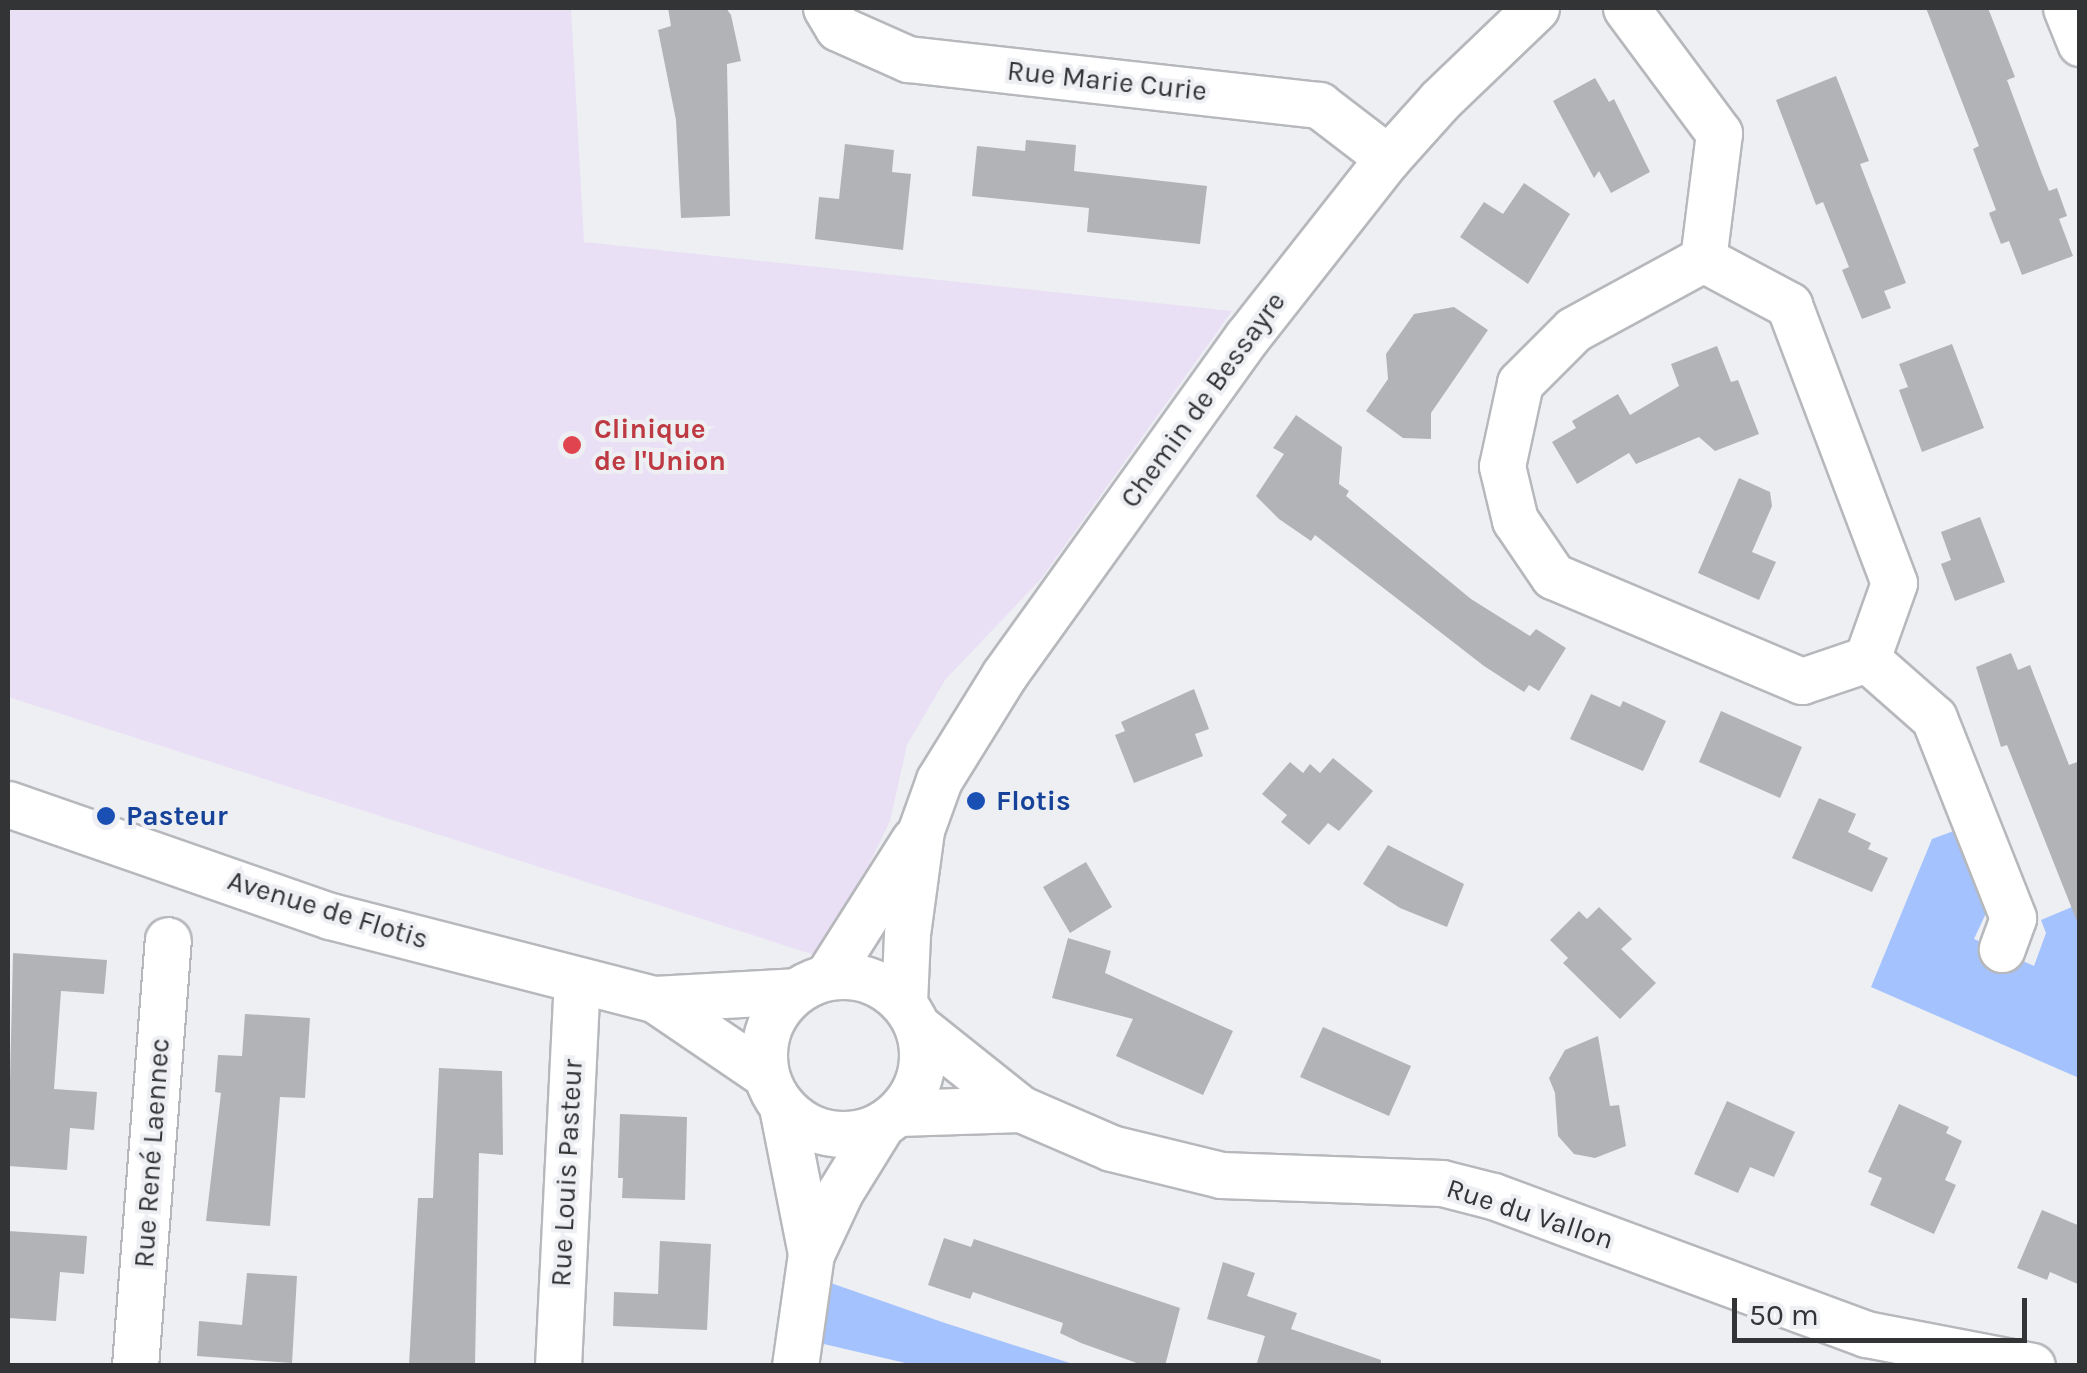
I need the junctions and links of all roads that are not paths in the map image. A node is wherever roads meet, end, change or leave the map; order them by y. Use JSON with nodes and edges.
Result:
{"nodes":[{"id":1,"x":826,"y":8,"type":"edge"},
{"id":2,"x":1536,"y":8,"type":"edge"},
{"id":3,"x":1626,"y":8,"type":"edge"},
{"id":4,"x":2066,"y":8,"type":"edge"},
{"id":5,"x":2080,"y":43,"type":"edge"},
{"id":6,"x":1388,"y":158,"type":"junction"},
{"id":7,"x":1703,"y":259,"type":"junction"},
{"id":8,"x":1867,"y":659,"type":"junction"},
{"id":9,"x":8,"y":804,"type":"edge"},
{"id":10,"x":921,"y":830,"type":"junction"},
{"id":11,"x":168,"y":940,"type":"dead end"},
{"id":12,"x":2002,"y":950,"type":"dead end"},
{"id":13,"x":577,"y":981,"type":"junction"},
{"id":14,"x":811,"y":984,"type":"junction"},
{"id":15,"x":654,"y":999,"type":"junction"},
{"id":16,"x":910,"y":1014,"type":"junction"},
{"id":17,"x":774,"y":1091,"type":"junction"},
{"id":18,"x":1021,"y":1109,"type":"junction"},
{"id":19,"x":890,"y":1118,"type":"junction"},
{"id":20,"x":811,"y":1254,"type":"junction"},
{"id":21,"x":136,"y":1366,"type":"edge"},
{"id":22,"x":558,"y":1366,"type":"edge"},
{"id":23,"x":795,"y":1366,"type":"edge"},
{"id":24,"x":2032,"y":1366,"type":"edge"}],
"edges":[{"from":1,"to":6,"type":"street","name":"Rue Marie Curie"},
{"from":2,"to":6,"type":"street","name":"Chemin de Bessayre"},
{"from":3,"to":7,"type":"street"},
{"from":4,"to":5,"type":"street"},
{"from":6,"to":10,"type":"street","name":"Chemin de Bessayre"},
{"from":7,"to":8,"type":"street"},
{"from":7,"to":8,"type":"street"},
{"from":8,"to":12,"type":"street"},
{"from":9,"to":13,"type":"street","name":"Avenue de Flotis"},
{"from":10,"to":14,"type":"street","name":"Chemin de Bessayre"},
{"from":10,"to":16,"type":"street","name":"Chemin de Bessayre"},
{"from":11,"to":21,"type":"street","name":"Rue René Laennec"},
{"from":13,"to":15,"type":"street","name":"Avenue de Flotis"},
{"from":13,"to":22,"type":"street","name":"Rue Louis Pasteur"},
{"from":14,"to":15,"type":"street","name":"Avenue de Flotis"},
{"from":14,"to":16,"type":"street"},
{"from":14,"to":17,"type":"street"},
{"from":15,"to":17,"type":"street","name":"Avenue de Flotis"},
{"from":16,"to":18,"type":"street","name":"Rue du Vallon"},
{"from":16,"to":19,"type":"street"},
{"from":17,"to":19,"type":"street"},
{"from":17,"to":20,"type":"street"},
{"from":18,"to":19,"type":"street","name":"Rue du Vallon"},
{"from":18,"to":24,"type":"street","name":"Rue du Vallon"},
{"from":19,"to":20,"type":"street"},
{"from":20,"to":23,"type":"street"}]}
